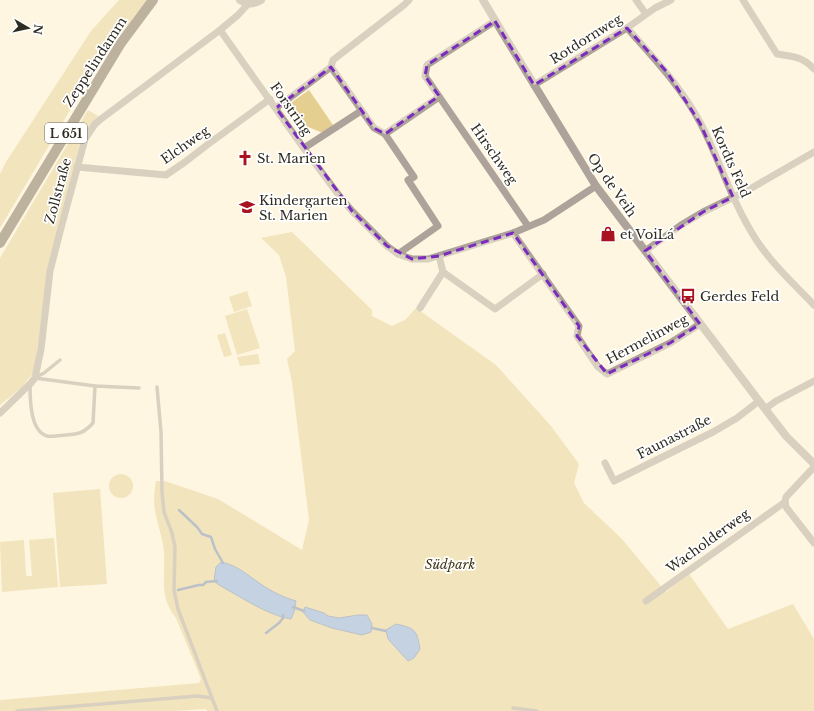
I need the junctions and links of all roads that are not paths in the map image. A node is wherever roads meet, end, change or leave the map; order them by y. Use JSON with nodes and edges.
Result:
{"nodes":[{"id":1,"x":153,"y":0,"type":"edge"},
{"id":2,"x":240,"y":0,"type":"edge"},
{"id":3,"x":261,"y":0,"type":"edge"},
{"id":4,"x":409,"y":0,"type":"edge"},
{"id":5,"x":483,"y":0,"type":"edge"},
{"id":6,"x":636,"y":0,"type":"edge"},
{"id":7,"x":671,"y":0,"type":"edge"},
{"id":8,"x":743,"y":0,"type":"edge"},
{"id":9,"x":248,"y":4,"type":"junction"},
{"id":10,"x":646,"y":14,"type":"junction"},
{"id":11,"x":495,"y":21,"type":"junction"},
{"id":12,"x":627,"y":28,"type":"junction"},
{"id":13,"x":220,"y":30,"type":"junction"},
{"id":14,"x":331,"y":67,"type":"junction"},
{"id":15,"x":814,"y":69,"type":"edge"},
{"id":16,"x":534,"y":85,"type":"junction"},
{"id":17,"x":440,"y":97,"type":"junction"},
{"id":18,"x":270,"y":100,"type":"junction"},
{"id":19,"x":276,"y":108,"type":"junction"},
{"id":20,"x":362,"y":111,"type":"junction"},
{"id":21,"x":385,"y":134,"type":"junction"},
{"id":22,"x":304,"y":148,"type":"junction"},
{"id":23,"x":814,"y":152,"type":"edge"},
{"id":24,"x":77,"y":167,"type":"junction"},
{"id":25,"x":596,"y":186,"type":"junction"},
{"id":26,"x":733,"y":197,"type":"junction"},
{"id":27,"x":528,"y":226,"type":"junction"},
{"id":28,"x":514,"y":233,"type":"junction"},
{"id":29,"x":0,"y":243,"type":"edge"},
{"id":30,"x":645,"y":251,"type":"junction"},
{"id":31,"x":398,"y":254,"type":"junction"},
{"id":32,"x":439,"y":256,"type":"junction"},
{"id":33,"x":443,"y":272,"type":"junction"},
{"id":34,"x":543,"y":274,"type":"junction"},
{"id":35,"x":814,"y":305,"type":"edge"},
{"id":36,"x":420,"y":308,"type":"dead end"},
{"id":37,"x":700,"y":324,"type":"junction"},
{"id":38,"x":60,"y":360,"type":"dead end"},
{"id":39,"x":35,"y":378,"type":"junction"},
{"id":40,"x":814,"y":381,"type":"edge"},
{"id":41,"x":30,"y":384,"type":"junction"},
{"id":42,"x":95,"y":386,"type":"junction"},
{"id":43,"x":157,"y":387,"type":"dead end"},
{"id":44,"x":139,"y":388,"type":"dead end"},
{"id":45,"x":759,"y":401,"type":"junction"},
{"id":46,"x":765,"y":409,"type":"junction"},
{"id":47,"x":0,"y":413,"type":"edge"},
{"id":48,"x":605,"y":463,"type":"dead end"},
{"id":49,"x":814,"y":466,"type":"edge"},
{"id":50,"x":784,"y":502,"type":"junction"},
{"id":51,"x":814,"y":542,"type":"edge"},
{"id":52,"x":646,"y":601,"type":"dead end"},
{"id":53,"x":212,"y":698,"type":"junction"},
{"id":54,"x":513,"y":708,"type":"dead end"},
{"id":55,"x":17,"y":711,"type":"edge"},
{"id":56,"x":217,"y":711,"type":"edge"},
{"id":57,"x":537,"y":711,"type":"edge"}],
"edges":[{"from":1,"to":29,"type":"main road","name":"Zeppelindamm","number":"L 651"},
{"from":2,"to":9,"type":"street"},
{"from":3,"to":9,"type":"street","name":"Zollstraße"},
{"from":4,"to":14,"type":"street"},
{"from":5,"to":11,"type":"street","name":"Op de Veih"},
{"from":6,"to":10,"type":"street"},
{"from":7,"to":10,"type":"street","name":"Rotdornweg"},
{"from":8,"to":15,"type":"street"},
{"from":9,"to":13,"type":"street","name":"Zollstraße"},
{"from":10,"to":12,"type":"street","name":"Rotdornweg"},
{"from":11,"to":16,"type":"street","name":"Op de Veih"},
{"from":11,"to":17,"type":"street","name":"Hirschweg"},
{"from":12,"to":16,"type":"street","name":"Rotdornweg"},
{"from":12,"to":26,"type":"street","name":"Kordts Feld"},
{"from":13,"to":18,"type":"street","name":"Forstring"},
{"from":13,"to":24,"type":"street","name":"Zollstraße"},
{"from":14,"to":19,"type":"street"},
{"from":14,"to":20,"type":"street"},
{"from":16,"to":25,"type":"street","name":"Op de Veih"},
{"from":17,"to":21,"type":"street"},
{"from":17,"to":27,"type":"street","name":"Hirschweg"},
{"from":18,"to":19,"type":"street","name":"Forstring"},
{"from":18,"to":24,"type":"street","name":"Elchweg"},
{"from":19,"to":22,"type":"street","name":"Forstring"},
{"from":20,"to":21,"type":"street"},
{"from":20,"to":22,"type":"street"},
{"from":21,"to":31,"type":"street"},
{"from":22,"to":31,"type":"street","name":"Forstring"},
{"from":23,"to":26,"type":"street"},
{"from":24,"to":39,"type":"street","name":"Zollstraße"},
{"from":25,"to":27,"type":"street","name":"Forstring"},
{"from":25,"to":30,"type":"street","name":"Op de Veih"},
{"from":26,"to":30,"type":"street"},
{"from":26,"to":35,"type":"street","name":"Kordts Feld"},
{"from":27,"to":28,"type":"street","name":"Forstring"},
{"from":28,"to":32,"type":"street","name":"Forstring"},
{"from":28,"to":34,"type":"street","name":"Hermelinweg"},
{"from":30,"to":37,"type":"street","name":"Op de Veih"},
{"from":31,"to":32,"type":"street","name":"Forstring"},
{"from":32,"to":33,"type":"street"},
{"from":33,"to":34,"type":"street"},
{"from":33,"to":36,"type":"street"},
{"from":34,"to":37,"type":"street","name":"Hermelinweg"},
{"from":37,"to":45,"type":"street","name":"Op de Veih"},
{"from":38,"to":39,"type":"lane"},
{"from":39,"to":41,"type":"street","name":"Zollstraße"},
{"from":39,"to":42,"type":"lane"},
{"from":40,"to":46,"type":"street"},
{"from":41,"to":42,"type":"lane"},
{"from":41,"to":47,"type":"street","name":"Zollstraße"},
{"from":42,"to":44,"type":"lane"},
{"from":43,"to":53,"type":"lane"},
{"from":45,"to":46,"type":"street","name":"Op de Veih"},
{"from":45,"to":48,"type":"street","name":"Faunastraße"},
{"from":46,"to":49,"type":"street","name":"Op de Veih"},
{"from":49,"to":50,"type":"street","name":"Wacholderweg"},
{"from":50,"to":51,"type":"street"},
{"from":50,"to":52,"type":"street","name":"Wacholderweg"},
{"from":53,"to":55,"type":"lane"},
{"from":53,"to":56,"type":"lane"},
{"from":54,"to":57,"type":"lane"}]}
